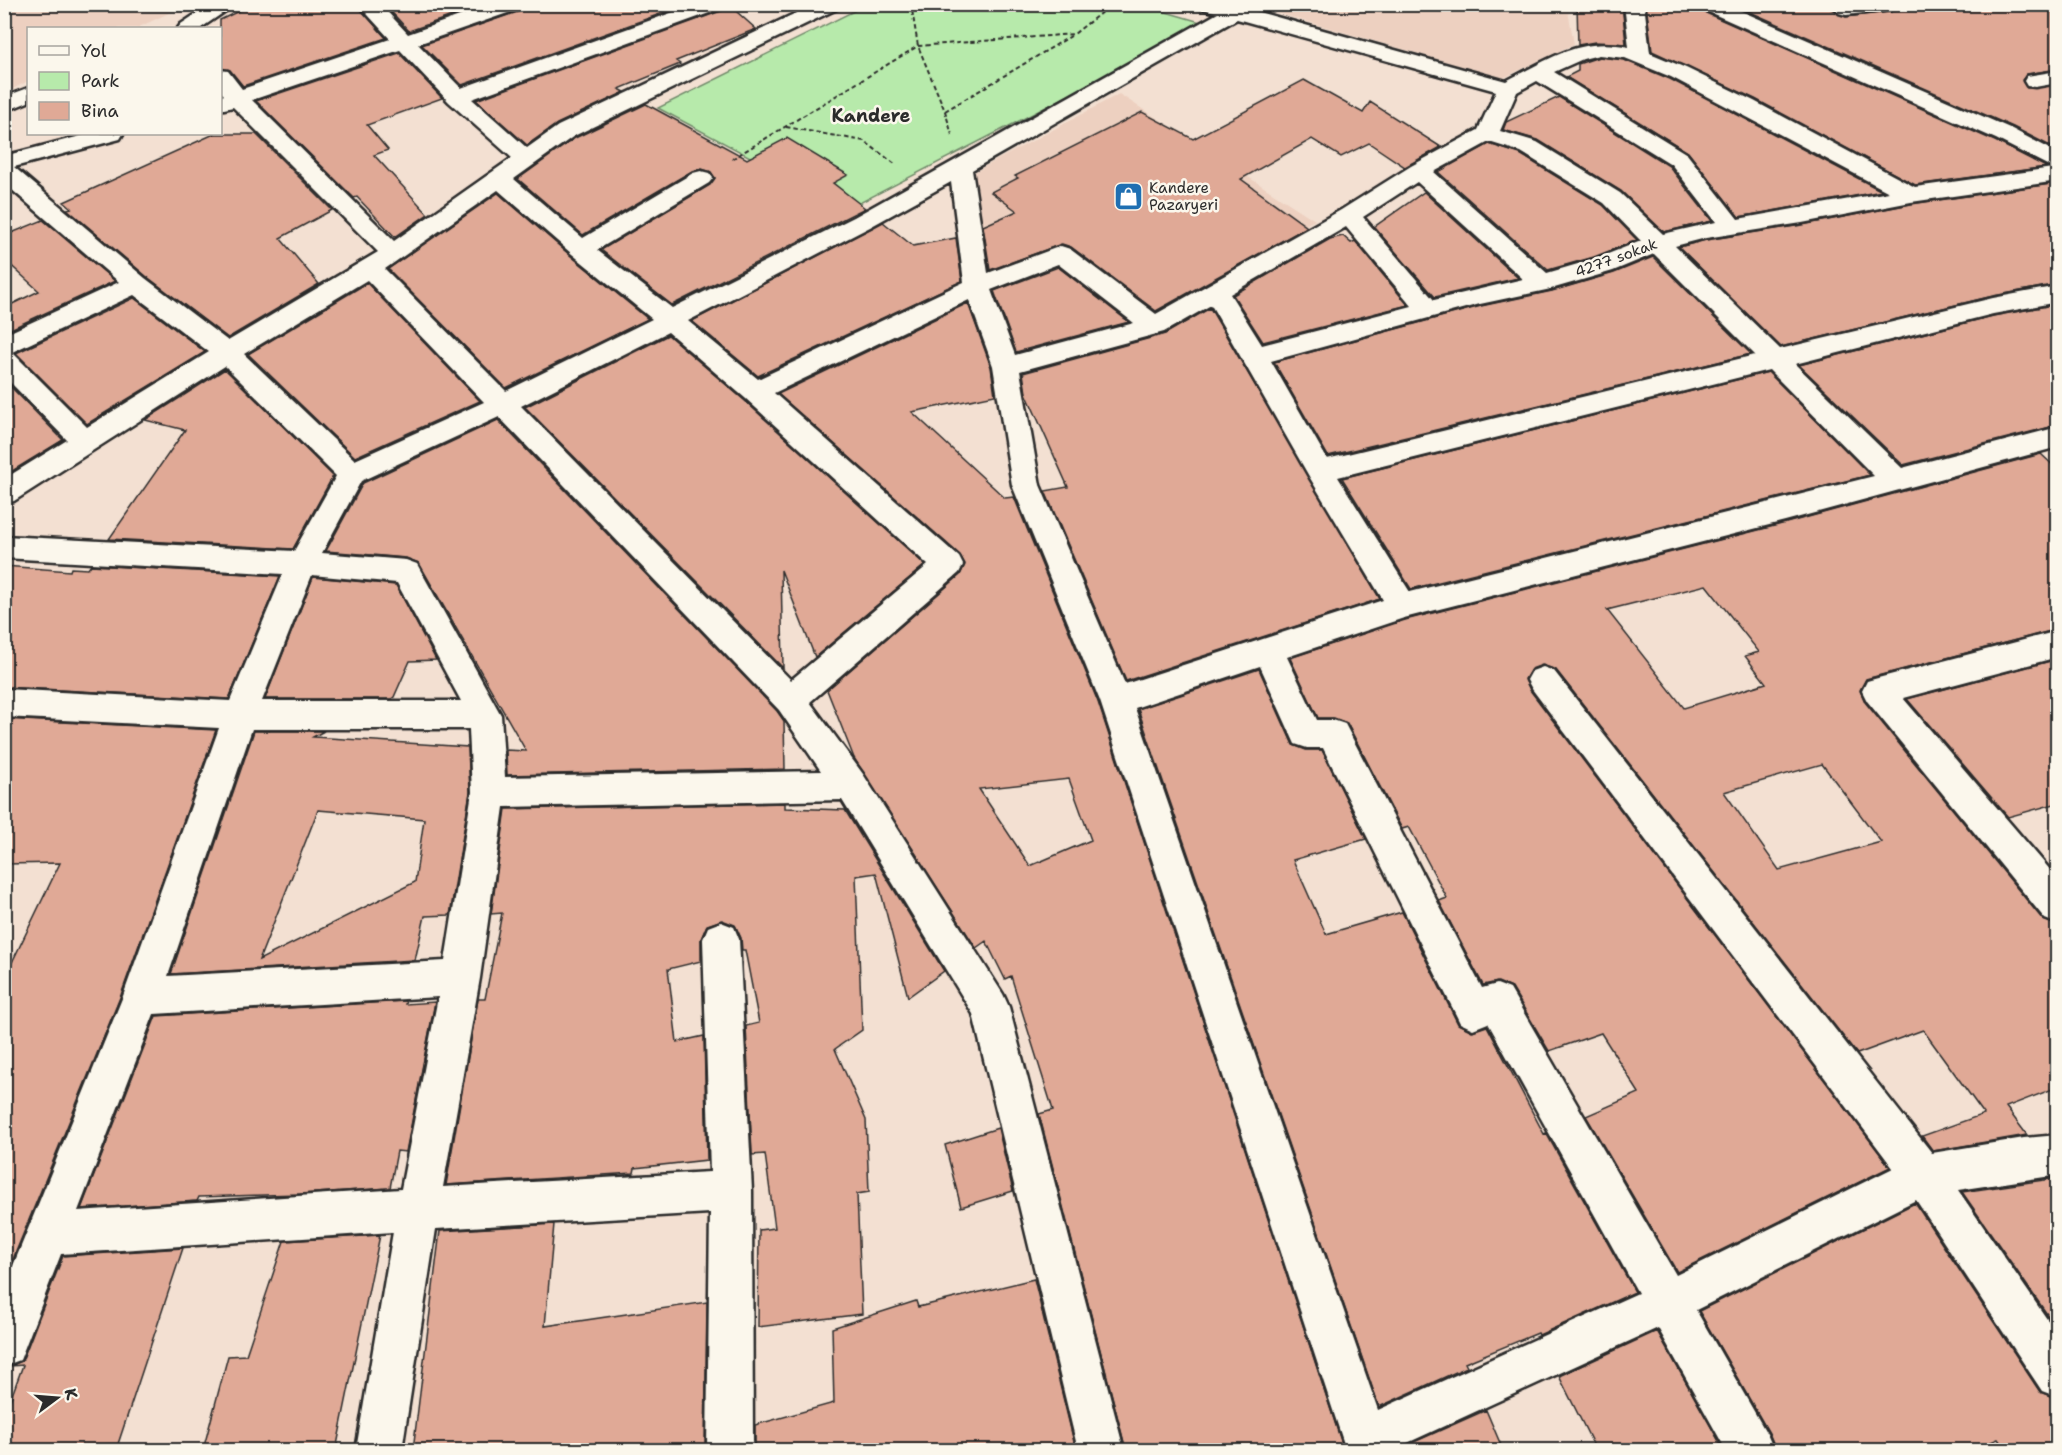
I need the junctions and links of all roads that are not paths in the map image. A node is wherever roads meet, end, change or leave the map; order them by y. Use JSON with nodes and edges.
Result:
{"nodes":[{"id":1,"x":226,"y":4,"type":"edge"},
{"id":2,"x":368,"y":4,"type":"edge"},
{"id":3,"x":515,"y":4,"type":"edge"},
{"id":4,"x":716,"y":4,"type":"edge"},
{"id":5,"x":832,"y":4,"type":"edge"},
{"id":6,"x":1206,"y":4,"type":"edge"},
{"id":7,"x":1634,"y":4,"type":"edge"},
{"id":8,"x":1707,"y":4,"type":"edge"},
{"id":9,"x":1890,"y":4,"type":"edge"},
{"id":10,"x":1846,"y":9,"type":"dead end"},
{"id":11,"x":1235,"y":12,"type":"junction"},
{"id":12,"x":190,"y":27,"type":"edge"},
{"id":13,"x":403,"y":43,"type":"junction"},
{"id":14,"x":1640,"y":56,"type":"junction"},
{"id":15,"x":1540,"y":73,"type":"junction"},
{"id":16,"x":2058,"y":77,"type":"edge"},
{"id":17,"x":2036,"y":81,"type":"dead end"},
{"id":18,"x":222,"y":82,"type":"edge"},
{"id":19,"x":1508,"y":88,"type":"junction"},
{"id":20,"x":27,"y":94,"type":"edge"},
{"id":21,"x":457,"y":97,"type":"junction"},
{"id":22,"x":229,"y":101,"type":"edge"},
{"id":23,"x":4,"y":106,"type":"edge"},
{"id":24,"x":1487,"y":134,"type":"junction"},
{"id":25,"x":108,"y":135,"type":"edge"},
{"id":26,"x":526,"y":159,"type":"junction"},
{"id":27,"x":2058,"y":162,"type":"edge"},
{"id":28,"x":4,"y":163,"type":"edge"},
{"id":29,"x":960,"y":166,"type":"junction"},
{"id":30,"x":4,"y":171,"type":"edge"},
{"id":31,"x":1419,"y":171,"type":"junction"},
{"id":32,"x":2058,"y":174,"type":"edge"},
{"id":33,"x":499,"y":178,"type":"junction"},
{"id":34,"x":701,"y":178,"type":"road end"},
{"id":35,"x":1911,"y":195,"type":"junction"},
{"id":36,"x":1349,"y":215,"type":"junction"},
{"id":37,"x":1732,"y":227,"type":"junction"},
{"id":38,"x":1658,"y":243,"type":"junction"},
{"id":39,"x":581,"y":249,"type":"junction"},
{"id":40,"x":381,"y":260,"type":"junction"},
{"id":41,"x":1542,"y":283,"type":"junction"},
{"id":42,"x":136,"y":284,"type":"junction"},
{"id":43,"x":977,"y":286,"type":"junction"},
{"id":44,"x":1215,"y":290,"type":"junction"},
{"id":45,"x":2058,"y":294,"type":"edge"},
{"id":46,"x":1431,"y":311,"type":"junction"},
{"id":47,"x":670,"y":320,"type":"junction"},
{"id":48,"x":1155,"y":326,"type":"junction"},
{"id":49,"x":4,"y":346,"type":"edge"},
{"id":50,"x":227,"y":353,"type":"junction"},
{"id":51,"x":1255,"y":356,"type":"junction"},
{"id":52,"x":4,"y":359,"type":"edge"},
{"id":53,"x":1775,"y":359,"type":"junction"},
{"id":54,"x":1006,"y":366,"type":"junction"},
{"id":55,"x":755,"y":391,"type":"junction"},
{"id":56,"x":503,"y":404,"type":"junction"},
{"id":57,"x":2058,"y":437,"type":"edge"},
{"id":58,"x":85,"y":442,"type":"junction"},
{"id":59,"x":1320,"y":471,"type":"junction"},
{"id":60,"x":351,"y":474,"type":"junction"},
{"id":61,"x":1897,"y":481,"type":"junction"},
{"id":62,"x":4,"y":493,"type":"edge"},
{"id":63,"x":4,"y":547,"type":"edge"},
{"id":64,"x":302,"y":563,"type":"junction"},
{"id":65,"x":1403,"y":606,"type":"junction"},
{"id":66,"x":2058,"y":644,"type":"edge"},
{"id":67,"x":1268,"y":651,"type":"junction"},
{"id":68,"x":1543,"y":680,"type":"dead end"},
{"id":69,"x":790,"y":700,"type":"junction"},
{"id":70,"x":1116,"y":700,"type":"junction"},
{"id":71,"x":4,"y":703,"type":"edge"},
{"id":72,"x":240,"y":715,"type":"junction"},
{"id":73,"x":485,"y":715,"type":"junction"},
{"id":74,"x":851,"y":785,"type":"junction"},
{"id":75,"x":489,"y":792,"type":"junction"},
{"id":76,"x":2058,"y":907,"type":"edge"},
{"id":77,"x":721,"y":939,"type":"dead end"},
{"id":78,"x":461,"y":978,"type":"junction"},
{"id":79,"x":142,"y":996,"type":"junction"},
{"id":80,"x":2058,"y":1155,"type":"edge"},
{"id":81,"x":1923,"y":1175,"type":"junction"},
{"id":82,"x":731,"y":1191,"type":"junction"},
{"id":83,"x":418,"y":1209,"type":"junction"},
{"id":84,"x":49,"y":1234,"type":"junction"},
{"id":85,"x":1667,"y":1302,"type":"junction"},
{"id":86,"x":4,"y":1344,"type":"edge"},
{"id":87,"x":2058,"y":1375,"type":"edge"},
{"id":88,"x":1367,"y":1445,"type":"edge"},
{"id":89,"x":380,"y":1450,"type":"edge"},
{"id":90,"x":730,"y":1450,"type":"edge"},
{"id":91,"x":1101,"y":1450,"type":"edge"},
{"id":92,"x":1751,"y":1450,"type":"edge"}],
"edges":[{"from":1,"to":12,"type":"street"},
{"from":2,"to":13,"type":"street"},
{"from":3,"to":13,"type":"street"},
{"from":4,"to":21,"type":"street"},
{"from":5,"to":26,"type":"street"},
{"from":6,"to":11,"type":"street"},
{"from":7,"to":14,"type":"street"},
{"from":8,"to":27,"type":"street"},
{"from":9,"to":10,"type":"street"},
{"from":11,"to":19,"type":"street"},
{"from":11,"to":29,"type":"street"},
{"from":13,"to":21,"type":"street"},
{"from":13,"to":22,"type":"street"},
{"from":14,"to":15,"type":"street"},
{"from":14,"to":35,"type":"street"},
{"from":15,"to":19,"type":"street"},
{"from":15,"to":37,"type":"street"},
{"from":16,"to":17,"type":"street"},
{"from":18,"to":22,"type":"street"},
{"from":19,"to":24,"type":"street"},
{"from":20,"to":23,"type":"street"},
{"from":21,"to":26,"type":"street"},
{"from":22,"to":40,"type":"street"},
{"from":24,"to":31,"type":"street"},
{"from":24,"to":38,"type":"street"},
{"from":25,"to":28,"type":"street"},
{"from":26,"to":33,"type":"street"},
{"from":29,"to":43,"type":"street"},
{"from":29,"to":47,"type":"street"},
{"from":30,"to":42,"type":"street"},
{"from":31,"to":36,"type":"street"},
{"from":31,"to":41,"type":"street"},
{"from":32,"to":35,"type":"street","name":"4277 sokak"},
{"from":33,"to":39,"type":"street"},
{"from":33,"to":40,"type":"street"},
{"from":34,"to":39,"type":"street"},
{"from":35,"to":37,"type":"street","name":"4277 sokak"},
{"from":36,"to":44,"type":"street"},
{"from":36,"to":46,"type":"street"},
{"from":37,"to":38,"type":"street","name":"4277 sokak"},
{"from":38,"to":41,"type":"street","name":"4277 sokak"},
{"from":38,"to":53,"type":"street"},
{"from":39,"to":47,"type":"street"},
{"from":40,"to":50,"type":"street"},
{"from":40,"to":56,"type":"street"},
{"from":41,"to":46,"type":"street","name":"4277 sokak"},
{"from":42,"to":49,"type":"street"},
{"from":42,"to":50,"type":"street"},
{"from":43,"to":48,"type":"street"},
{"from":43,"to":54,"type":"street"},
{"from":43,"to":55,"type":"street"},
{"from":44,"to":48,"type":"street"},
{"from":44,"to":51,"type":"street"},
{"from":45,"to":53,"type":"street"},
{"from":46,"to":51,"type":"street","name":"4277 sokak"},
{"from":47,"to":55,"type":"street"},
{"from":47,"to":56,"type":"street"},
{"from":48,"to":54,"type":"street"},
{"from":50,"to":58,"type":"street"},
{"from":50,"to":60,"type":"street"},
{"from":51,"to":59,"type":"street"},
{"from":52,"to":58,"type":"street"},
{"from":53,"to":59,"type":"street"},
{"from":53,"to":61,"type":"street"},
{"from":54,"to":70,"type":"street"},
{"from":55,"to":69,"type":"street"},
{"from":56,"to":60,"type":"street"},
{"from":56,"to":69,"type":"street"},
{"from":57,"to":61,"type":"street"},
{"from":58,"to":62,"type":"street"},
{"from":59,"to":65,"type":"street"},
{"from":60,"to":64,"type":"street"},
{"from":61,"to":65,"type":"street"},
{"from":63,"to":64,"type":"street"},
{"from":64,"to":72,"type":"street"},
{"from":64,"to":73,"type":"street"},
{"from":65,"to":67,"type":"street"},
{"from":66,"to":76,"type":"street"},
{"from":67,"to":70,"type":"street"},
{"from":67,"to":85,"type":"street"},
{"from":68,"to":81,"type":"street"},
{"from":69,"to":74,"type":"street"},
{"from":70,"to":88,"type":"street"},
{"from":71,"to":72,"type":"street"},
{"from":72,"to":73,"type":"street"},
{"from":72,"to":79,"type":"street"},
{"from":73,"to":75,"type":"street"},
{"from":74,"to":75,"type":"street"},
{"from":74,"to":91,"type":"street"},
{"from":75,"to":78,"type":"street"},
{"from":77,"to":82,"type":"street"},
{"from":78,"to":79,"type":"street"},
{"from":78,"to":83,"type":"street"},
{"from":79,"to":84,"type":"street"},
{"from":80,"to":81,"type":"street"},
{"from":81,"to":85,"type":"street"},
{"from":81,"to":87,"type":"street"},
{"from":82,"to":83,"type":"street"},
{"from":82,"to":90,"type":"street"},
{"from":83,"to":84,"type":"street"},
{"from":83,"to":89,"type":"street"},
{"from":84,"to":86,"type":"street"},
{"from":85,"to":88,"type":"street"},
{"from":85,"to":92,"type":"street"}]}
